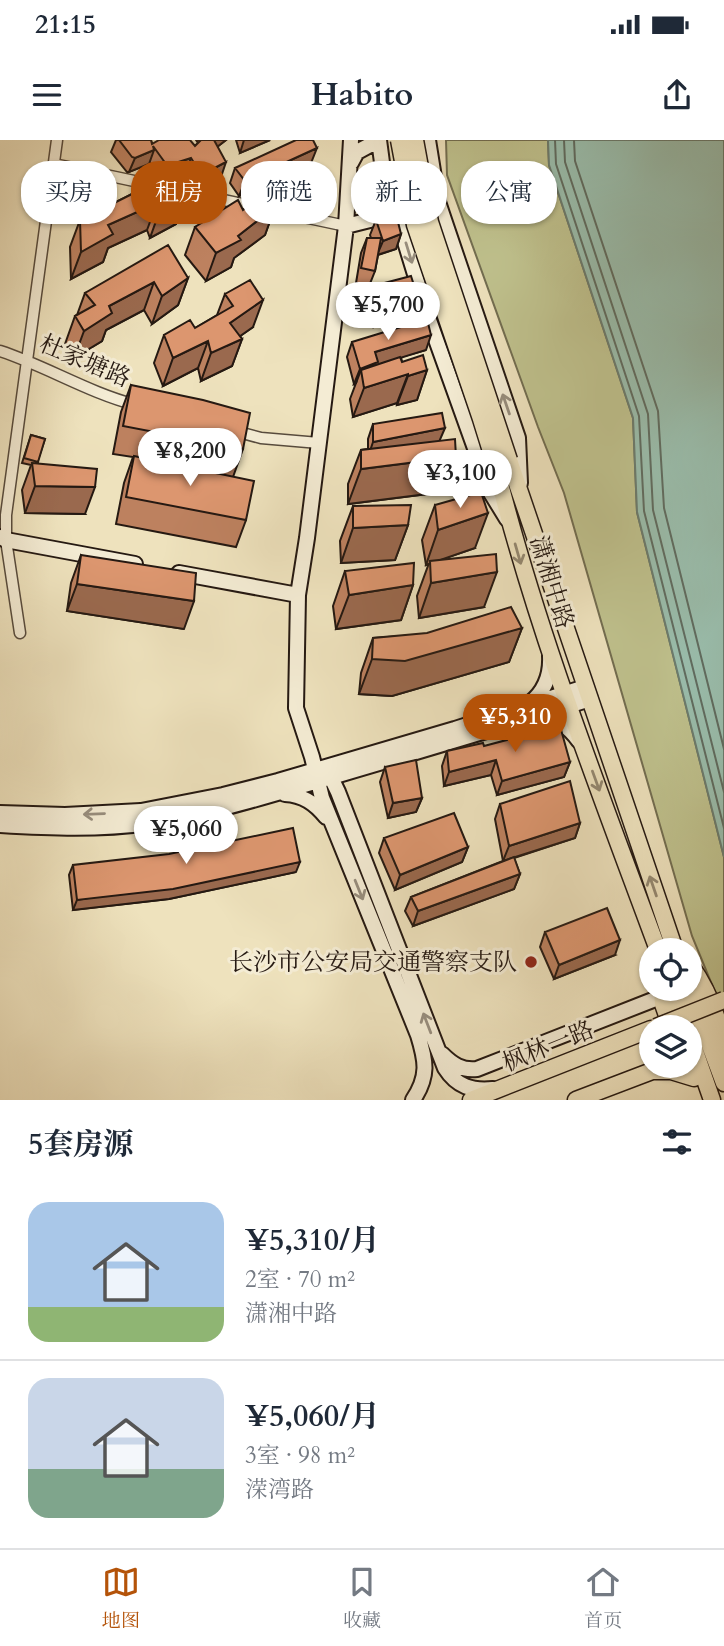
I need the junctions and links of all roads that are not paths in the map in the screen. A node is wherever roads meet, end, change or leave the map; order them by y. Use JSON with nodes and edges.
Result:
{"nodes":[{"id":1,"x":57,"y":140,"type":"edge"},
{"id":2,"x":351,"y":140,"type":"edge"},
{"id":3,"x":379,"y":140,"type":"edge"},
{"id":4,"x":399,"y":140,"type":"edge"},
{"id":5,"x":415,"y":140,"type":"edge"},
{"id":6,"x":428,"y":140,"type":"edge"},
{"id":7,"x":54,"y":161,"type":"edge"},
{"id":8,"x":382,"y":161,"type":"edge"},
{"id":9,"x":431,"y":161,"type":"edge"},
{"id":10,"x":350,"y":166,"type":"junction"},
{"id":11,"x":117,"y":177,"type":"edge"},
{"id":12,"x":46,"y":224,"type":"edge"},
{"id":13,"x":354,"y":224,"type":"edge"},
{"id":14,"x":400,"y":224,"type":"edge"},
{"id":15,"x":445,"y":224,"type":"edge"},
{"id":16,"x":346,"y":226,"type":"junction"},
{"id":17,"x":0,"y":351,"type":"edge"},
{"id":18,"x":27,"y":359,"type":"junction"},
{"id":19,"x":145,"y":407,"type":"edge"},
{"id":20,"x":222,"y":428,"type":"edge"},
{"id":21,"x":318,"y":443,"type":"junction"},
{"id":22,"x":502,"y":462,"type":"junction"},
{"id":23,"x":520,"y":495,"type":"junction"},
{"id":24,"x":510,"y":524,"type":"junction"},
{"id":25,"x":3,"y":539,"type":"edge"},
{"id":26,"x":298,"y":595,"type":"junction"},
{"id":27,"x":20,"y":633,"type":"dead end"},
{"id":28,"x":548,"y":648,"type":"junction"},
{"id":29,"x":587,"y":693,"type":"junction"},
{"id":30,"x":567,"y":700,"type":"junction"},
{"id":31,"x":522,"y":714,"type":"junction"},
{"id":32,"x":583,"y":748,"type":"junction"},
{"id":33,"x":364,"y":768,"type":"junction"},
{"id":34,"x":322,"y":774,"type":"junction"},
{"id":35,"x":267,"y":797,"type":"junction"},
{"id":36,"x":344,"y":808,"type":"junction"},
{"id":37,"x":0,"y":813,"type":"edge"},
{"id":38,"x":0,"y":825,"type":"edge"},
{"id":39,"x":334,"y":827,"type":"junction"},
{"id":40,"x":654,"y":938,"type":"edge"},
{"id":41,"x":673,"y":938,"type":"edge"},
{"id":42,"x":702,"y":983,"type":"edge"},
{"id":43,"x":724,"y":1000,"type":"edge"},
{"id":44,"x":646,"y":1001,"type":"edge"},
{"id":45,"x":693,"y":1001,"type":"edge"},
{"id":46,"x":632,"y":1008,"type":"junction"},
{"id":47,"x":724,"y":1010,"type":"edge"},
{"id":48,"x":651,"y":1015,"type":"edge"},
{"id":49,"x":690,"y":1015,"type":"edge"},
{"id":50,"x":702,"y":1019,"type":"edge"},
{"id":51,"x":639,"y":1038,"type":"edge"},
{"id":52,"x":437,"y":1048,"type":"junction"},
{"id":53,"x":724,"y":1069,"type":"edge"},
{"id":54,"x":702,"y":1073,"type":"edge"},
{"id":55,"x":639,"y":1074,"type":"edge"},
{"id":56,"x":695,"y":1078,"type":"edge"},
{"id":57,"x":724,"y":1083,"type":"edge"},
{"id":58,"x":507,"y":1096,"type":"edge"},
{"id":59,"x":413,"y":1100,"type":"edge"},
{"id":60,"x":471,"y":1100,"type":"edge"},
{"id":61,"x":576,"y":1100,"type":"edge"},
{"id":62,"x":711,"y":1100,"type":"edge"}],
"edges":[{"from":1,"to":7,"type":"street"},
{"from":2,"to":10,"type":"main road"},
{"from":3,"to":8,"type":"main road"},
{"from":3,"to":10,"type":"main road"},
{"from":4,"to":22,"type":"main road","name":"潇湘中路","bridge":true},
{"from":5,"to":22,"type":"main road","name":"潇湘中路","bridge":true},
{"from":6,"to":9,"type":"main road"},
{"from":10,"to":16,"type":"main road"},
{"from":11,"to":16,"type":"street"},
{"from":12,"to":18,"type":"street"},
{"from":13,"to":16,"type":"main road"},
{"from":14,"to":24,"type":"main road","one_way":true},
{"from":23,"to":15,"type":"main road","one_way":true},
{"from":16,"to":21,"type":"main road"},
{"from":17,"to":18,"type":"street","name":"杜家塘路"},
{"from":18,"to":19,"type":"street","name":"杜家塘路"},
{"from":18,"to":25,"type":"street"},
{"from":20,"to":21,"type":"street"},
{"from":21,"to":26,"type":"main road"},
{"from":22,"to":23,"type":"main road","name":"潇湘中路"},
{"from":22,"to":24,"type":"main road","name":"潇湘中路"},
{"from":23,"to":29,"type":"main road","name":"潇湘中路"},
{"from":24,"to":28,"type":"main road","name":"潇湘中路","one_way":true},
{"from":25,"to":26,"type":"main road"},
{"from":25,"to":27,"type":"street"},
{"from":26,"to":34,"type":"main road"},
{"from":28,"to":30,"type":"main road","name":"潇湘中路"},
{"from":28,"to":31,"type":"main road"},
{"from":29,"to":30,"type":"main road"},
{"from":41,"to":29,"type":"main road","name":"潇湘中路","one_way":true},
{"from":30,"to":31,"type":"main road"},
{"from":30,"to":32,"type":"main road","name":"潇湘中路"},
{"from":31,"to":32,"type":"main road"},
{"from":31,"to":33,"type":"main road"},
{"from":31,"to":34,"type":"main road"},
{"from":32,"to":40,"type":"main road","name":"潇湘中路","one_way":true},
{"from":33,"to":34,"type":"main road"},
{"from":33,"to":36,"type":"main road"},
{"from":34,"to":35,"type":"main road"},
{"from":34,"to":36,"type":"main road"},
{"from":34,"to":37,"type":"main road","one_way":true},
{"from":34,"to":39,"type":"main road"},
{"from":35,"to":38,"type":"main road"},
{"from":35,"to":39,"type":"main road"},
{"from":52,"to":36,"type":"main road","one_way":true},
{"from":39,"to":59,"type":"main road","one_way":true},
{"from":42,"to":53,"type":"main road"},
{"from":43,"to":49,"type":"main road","name":"枫林一路","bridge":true},
{"from":44,"to":46,"type":"main road"},
{"from":45,"to":57,"type":"main road"},
{"from":46,"to":48,"type":"main road"},
{"from":46,"to":52,"type":"main road"},
{"from":47,"to":50,"type":"main road"},
{"from":51,"to":58,"type":"main road","name":"枫林一路"},
{"from":52,"to":58,"type":"main road"},
{"from":54,"to":62,"type":"main road"},
{"from":55,"to":61,"type":"main road"},
{"from":56,"to":62,"type":"main road"},
{"from":58,"to":60,"type":"main road","name":"枫林一路"}]}
